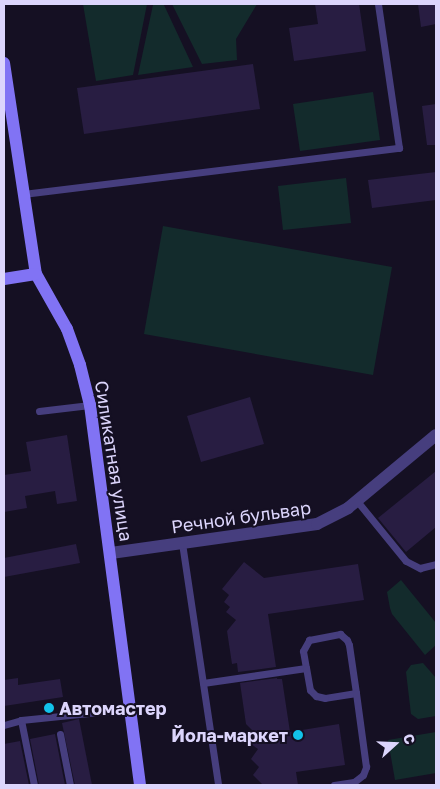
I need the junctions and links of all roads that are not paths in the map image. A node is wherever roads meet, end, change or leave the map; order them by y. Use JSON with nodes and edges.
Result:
{"nodes":[{"id":1,"x":378,"y":4,"type":"edge"},
{"id":2,"x":4,"y":63,"type":"edge"},
{"id":3,"x":22,"y":194,"type":"junction"},
{"id":4,"x":36,"y":274,"type":"junction"},
{"id":5,"x":4,"y":278,"type":"edge"},
{"id":6,"x":90,"y":405,"type":"junction"},
{"id":7,"x":38,"y":410,"type":"dead end"},
{"id":8,"x":436,"y":435,"type":"edge"},
{"id":9,"x":357,"y":501,"type":"junction"},
{"id":10,"x":182,"y":543,"type":"junction"},
{"id":11,"x":110,"y":553,"type":"junction"},
{"id":12,"x":436,"y":564,"type":"edge"},
{"id":13,"x":306,"y":668,"type":"junction"},
{"id":14,"x":203,"y":683,"type":"junction"},
{"id":15,"x":356,"y":693,"type":"junction"},
{"id":16,"x":130,"y":709,"type":"junction"},
{"id":17,"x":21,"y":720,"type":"junction"},
{"id":18,"x":4,"y":725,"type":"edge"},
{"id":19,"x":60,"y":734,"type":"dead end"},
{"id":20,"x":34,"y":785,"type":"edge"},
{"id":21,"x":70,"y":785,"type":"edge"},
{"id":22,"x":140,"y":785,"type":"edge"},
{"id":23,"x":218,"y":785,"type":"edge"},
{"id":24,"x":334,"y":785,"type":"edge"}],
"edges":[{"from":1,"to":3,"type":"lane"},
{"from":2,"to":3,"type":"street","name":"Силикатная улица"},
{"from":3,"to":4,"type":"street","name":"Силикатная улица"},
{"from":4,"to":5,"type":"street"},
{"from":4,"to":6,"type":"street","name":"Силикатная улица"},
{"from":6,"to":7,"type":"lane"},
{"from":6,"to":11,"type":"street","name":"Силикатная улица"},
{"from":8,"to":9,"type":"street","name":"Речной бульвар"},
{"from":9,"to":10,"type":"street","name":"Речной бульвар"},
{"from":9,"to":12,"type":"lane"},
{"from":10,"to":11,"type":"street","name":"Речной бульвар"},
{"from":10,"to":14,"type":"lane"},
{"from":11,"to":16,"type":"street","name":"Силикатная улица"},
{"from":13,"to":14,"type":"lane"},
{"from":13,"to":15,"type":"lane"},
{"from":13,"to":15,"type":"lane"},
{"from":14,"to":23,"type":"lane"},
{"from":15,"to":24,"type":"lane"},
{"from":16,"to":17,"type":"lane"},
{"from":16,"to":22,"type":"street","name":"Силикатная улица"},
{"from":17,"to":18,"type":"lane"},
{"from":17,"to":20,"type":"lane"},
{"from":19,"to":21,"type":"lane"}]}
